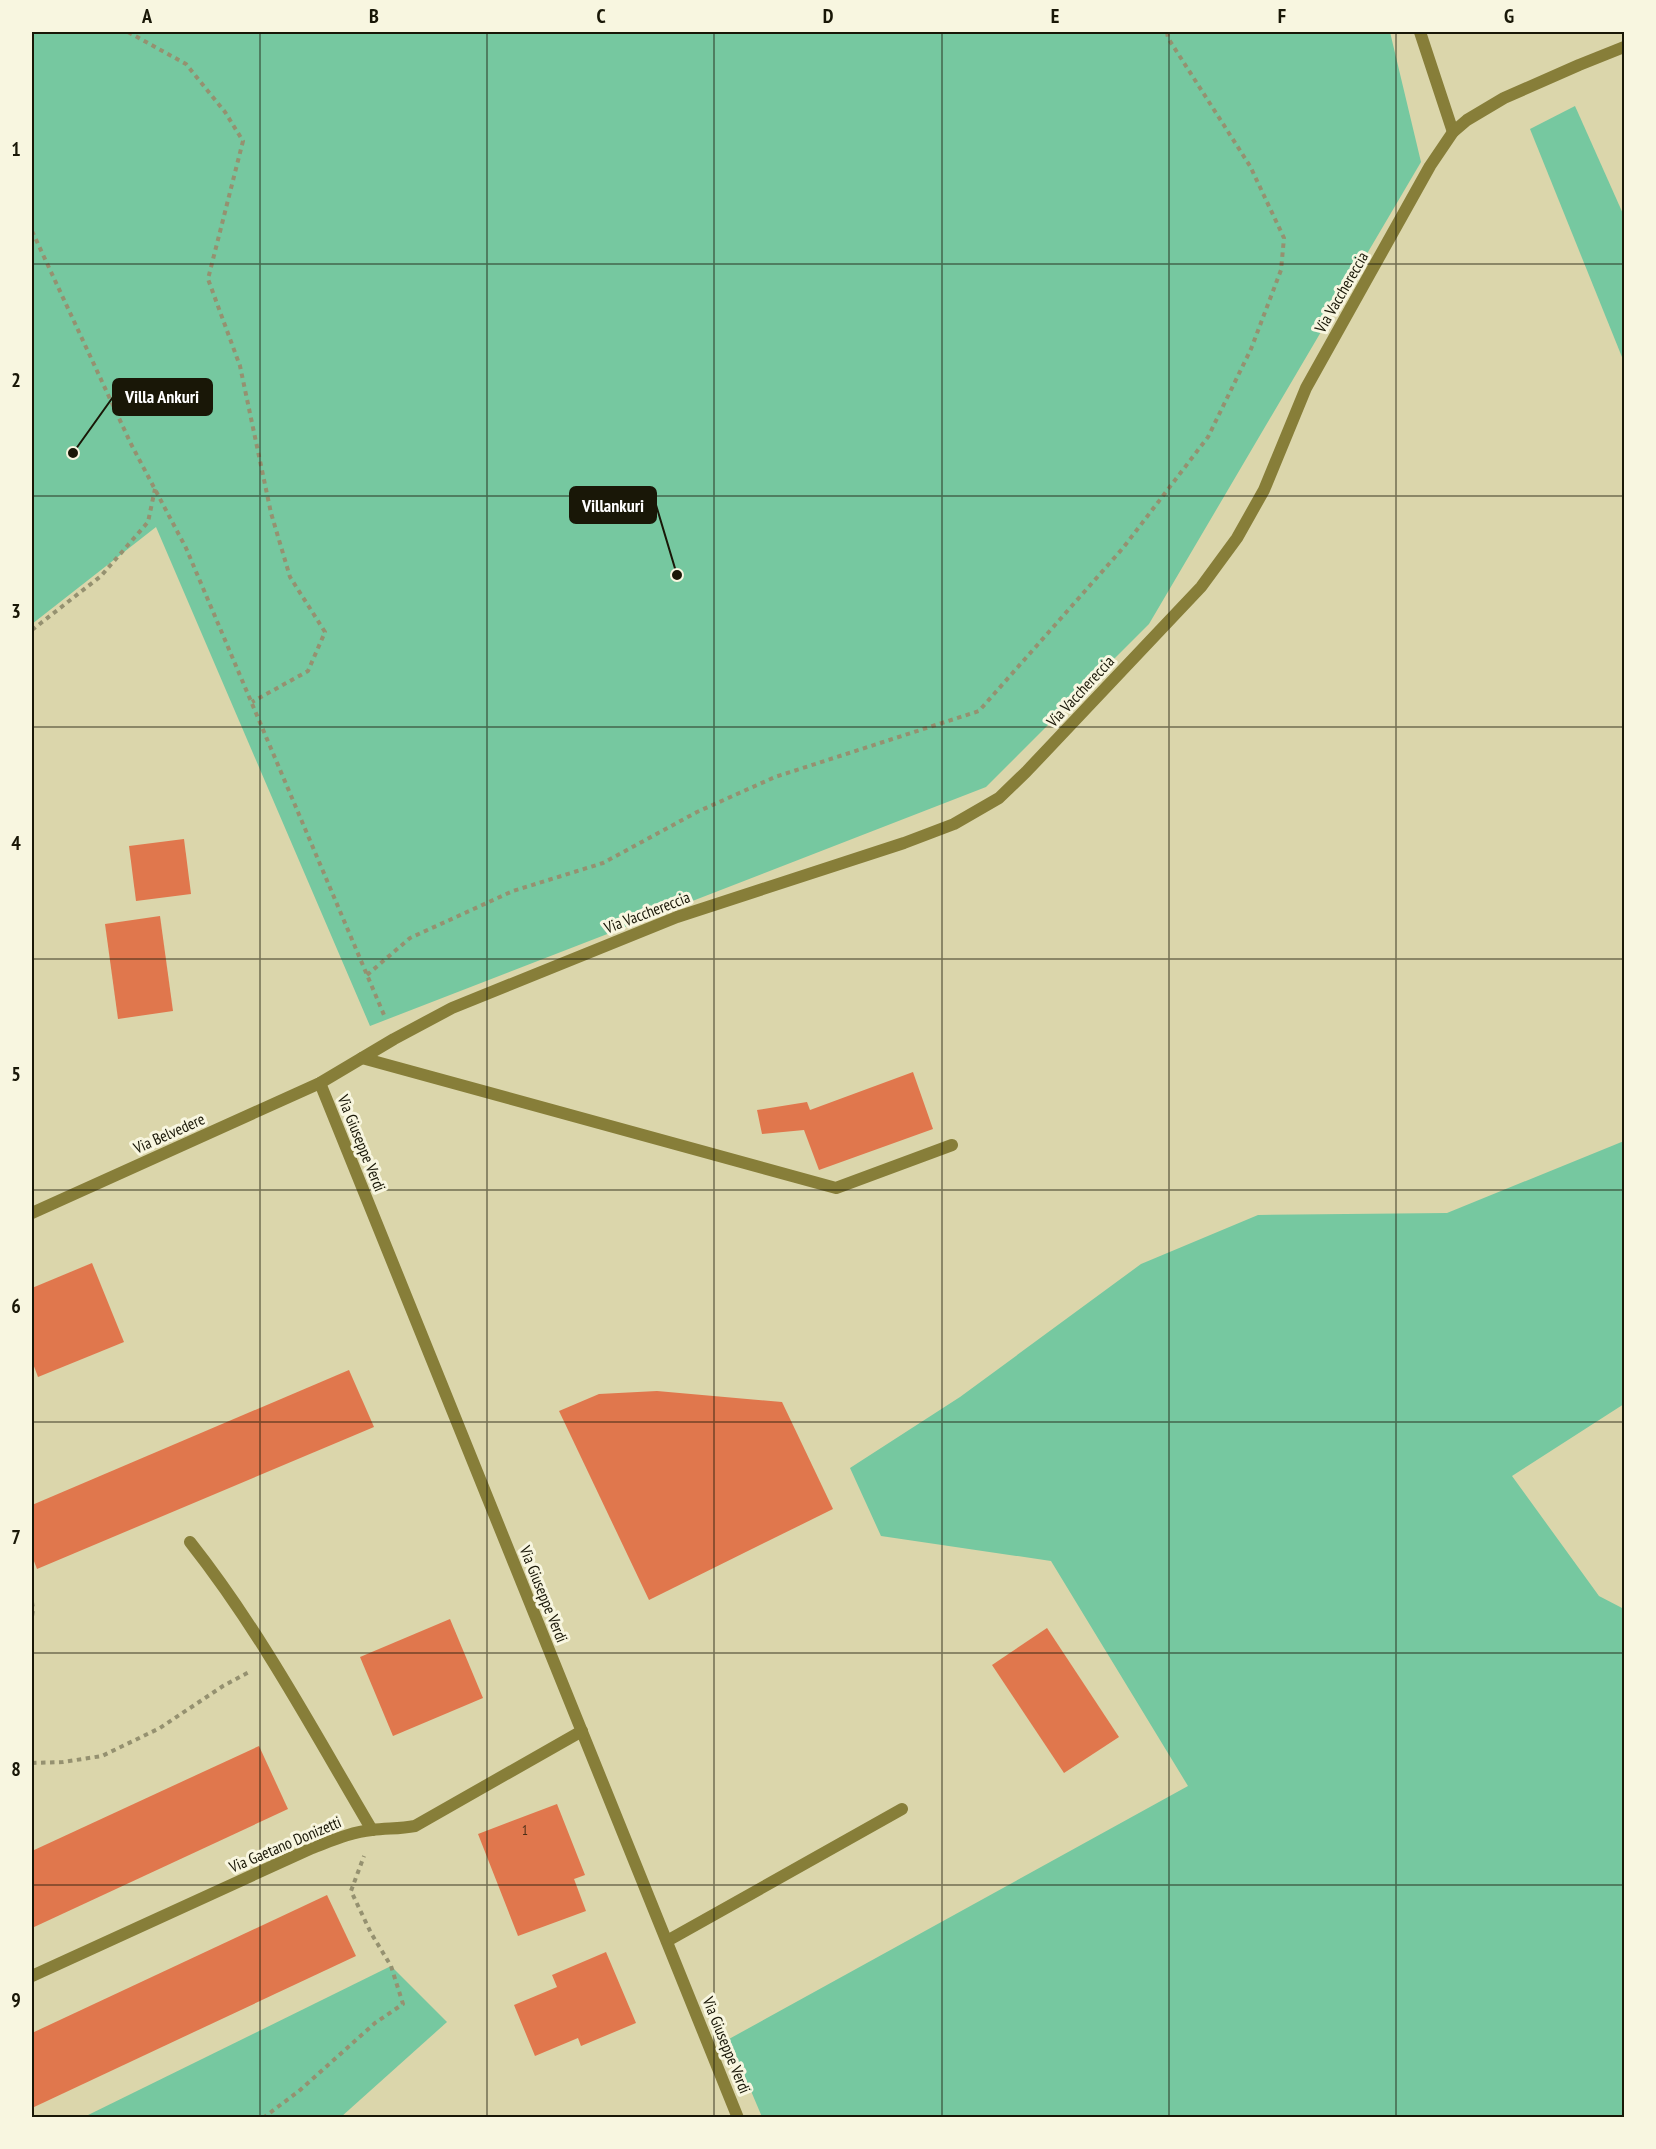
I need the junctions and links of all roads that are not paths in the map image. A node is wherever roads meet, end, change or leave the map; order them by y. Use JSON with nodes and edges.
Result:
{"nodes":[{"id":1,"x":1420,"y":32,"type":"edge"},
{"id":2,"x":1624,"y":47,"type":"edge"},
{"id":3,"x":1453,"y":132,"type":"junction"},
{"id":4,"x":362,"y":1058,"type":"junction"},
{"id":5,"x":320,"y":1083,"type":"junction"},
{"id":6,"x":952,"y":1145,"type":"dead end"},
{"id":7,"x":32,"y":1212,"type":"edge"},
{"id":8,"x":190,"y":1542,"type":"dead end"},
{"id":9,"x":582,"y":1731,"type":"junction"},
{"id":10,"x":902,"y":1809,"type":"dead end"},
{"id":11,"x":372,"y":1830,"type":"junction"},
{"id":12,"x":667,"y":1941,"type":"junction"},
{"id":13,"x":32,"y":1976,"type":"edge"},
{"id":14,"x":738,"y":2118,"type":"edge"}],
"edges":[{"from":1,"to":3,"type":"street"},
{"from":2,"to":3,"type":"street","name":"Via Vacchereccia"},
{"from":3,"to":4,"type":"street","name":"Via Vacchereccia"},
{"from":4,"to":5,"type":"street","name":"Via Vacchereccia"},
{"from":4,"to":6,"type":"street"},
{"from":5,"to":7,"type":"street","name":"Via Belvedere"},
{"from":5,"to":9,"type":"street","name":"Via Giuseppe Verdi"},
{"from":8,"to":11,"type":"street"},
{"from":9,"to":11,"type":"street","name":"Via Gaetano Donizetti"},
{"from":9,"to":12,"type":"street","name":"Via Giuseppe Verdi"},
{"from":10,"to":12,"type":"street"},
{"from":11,"to":13,"type":"street","name":"Via Gaetano Donizetti"},
{"from":12,"to":14,"type":"street","name":"Via Giuseppe Verdi"}]}
